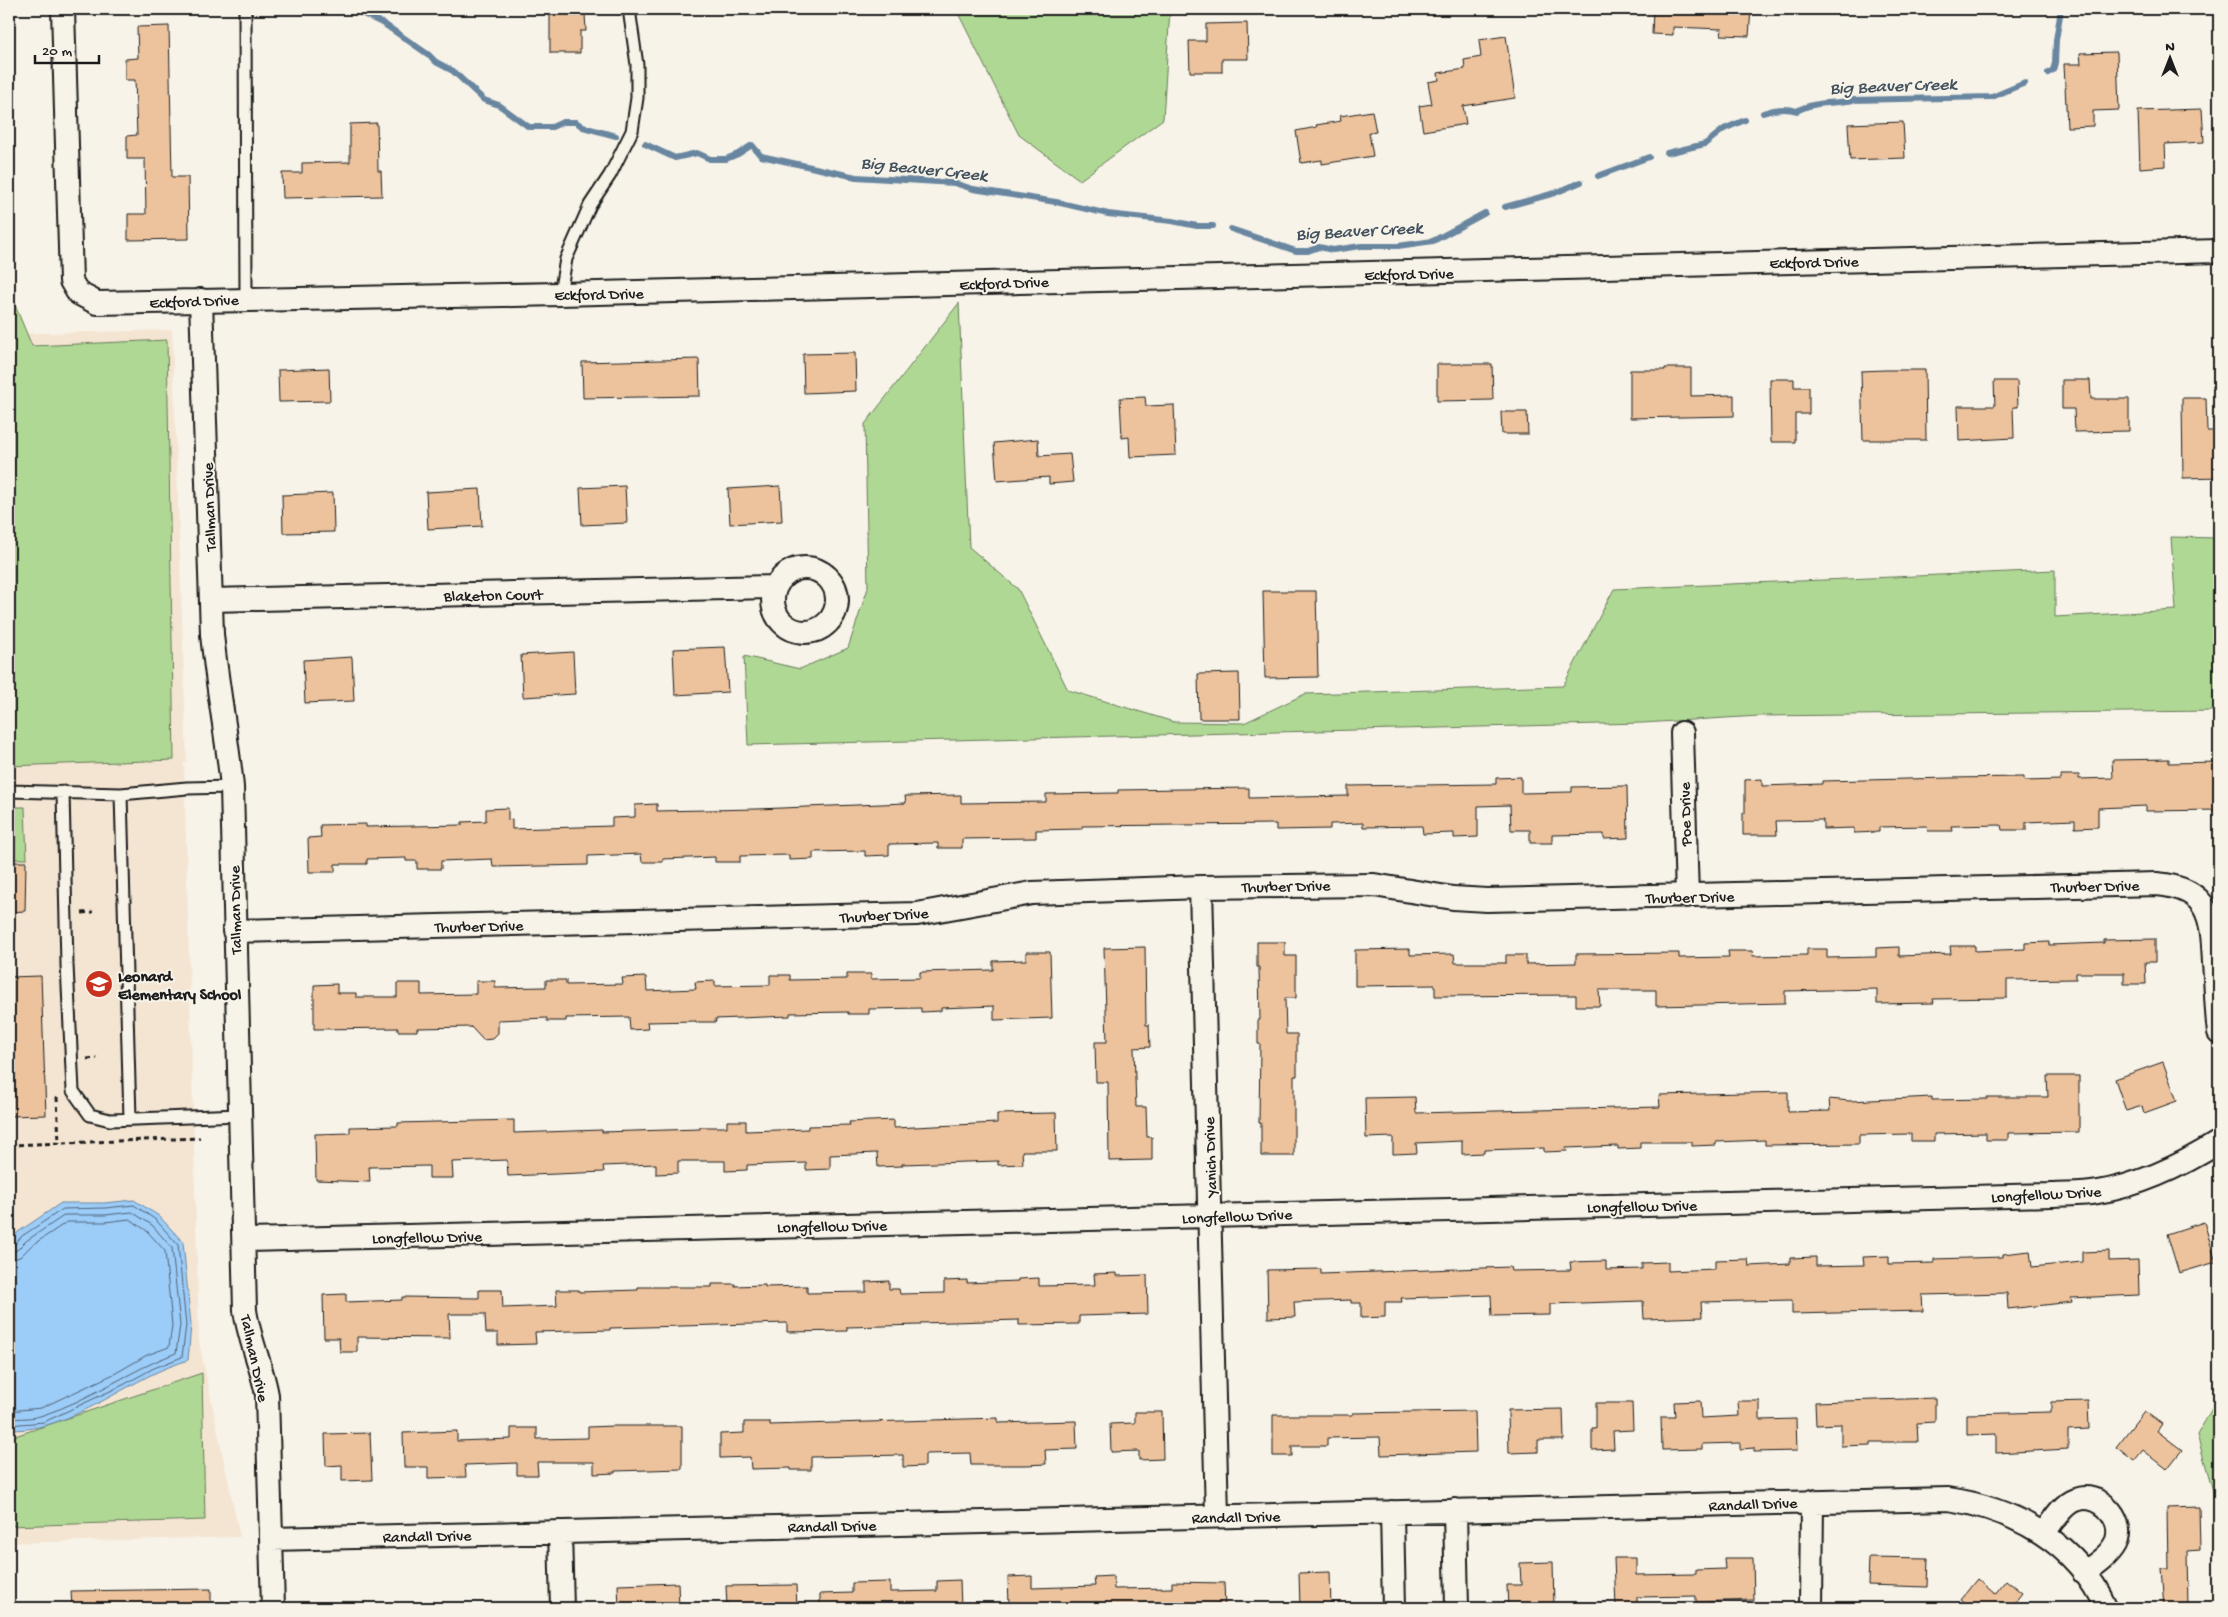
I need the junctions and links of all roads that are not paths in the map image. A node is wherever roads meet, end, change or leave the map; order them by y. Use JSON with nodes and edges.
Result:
{"nodes":[{"id":1,"x":63,"y":9,"type":"edge"},
{"id":2,"x":245,"y":9,"type":"edge"},
{"id":3,"x":629,"y":9,"type":"edge"},
{"id":4,"x":2219,"y":251,"type":"edge"},
{"id":5,"x":560,"y":294,"type":"junction"},
{"id":6,"x":246,"y":299,"type":"junction"},
{"id":7,"x":201,"y":300,"type":"junction"},
{"id":8,"x":774,"y":587,"type":"dead end"},
{"id":9,"x":211,"y":600,"type":"junction"},
{"id":10,"x":1682,"y":733,"type":"dead end"},
{"id":11,"x":232,"y":787,"type":"junction"},
{"id":12,"x":9,"y":791,"type":"edge"},
{"id":13,"x":63,"y":792,"type":"junction"},
{"id":14,"x":122,"y":794,"type":"junction"},
{"id":15,"x":1201,"y":887,"type":"junction"},
{"id":16,"x":1686,"y":896,"type":"junction"},
{"id":17,"x":234,"y":932,"type":"junction"},
{"id":18,"x":2219,"y":1033,"type":"edge"},
{"id":19,"x":240,"y":1115,"type":"junction"},
{"id":20,"x":130,"y":1119,"type":"junction"},
{"id":21,"x":2219,"y":1142,"type":"edge"},
{"id":22,"x":1210,"y":1215,"type":"junction"},
{"id":23,"x":244,"y":1240,"type":"junction"},
{"id":24,"x":1812,"y":1501,"type":"junction"},
{"id":25,"x":1455,"y":1510,"type":"junction"},
{"id":26,"x":1392,"y":1512,"type":"junction"},
{"id":27,"x":1217,"y":1516,"type":"junction"},
{"id":28,"x":560,"y":1532,"type":"junction"},
{"id":29,"x":2043,"y":1534,"type":"junction"},
{"id":30,"x":271,"y":1539,"type":"junction"},
{"id":31,"x":2084,"y":1572,"type":"junction"},
{"id":32,"x":273,"y":1608,"type":"edge"},
{"id":33,"x":562,"y":1608,"type":"edge"},
{"id":34,"x":1394,"y":1608,"type":"edge"},
{"id":35,"x":1457,"y":1608,"type":"edge"},
{"id":36,"x":1811,"y":1608,"type":"edge"},
{"id":37,"x":2106,"y":1608,"type":"edge"}],
"edges":[{"from":1,"to":7,"type":"street","name":"Eckford Drive"},
{"from":2,"to":6,"type":"lane"},
{"from":3,"to":5,"type":"lane"},
{"from":4,"to":5,"type":"street","name":"Eckford Drive"},
{"from":5,"to":6,"type":"street","name":"Eckford Drive"},
{"from":6,"to":7,"type":"street","name":"Eckford Drive"},
{"from":7,"to":9,"type":"street","name":"Tallman Drive"},
{"from":8,"to":9,"type":"street","name":"Blaketon Court"},
{"from":9,"to":11,"type":"street","name":"Tallman Drive"},
{"from":10,"to":16,"type":"street","name":"Poe Drive"},
{"from":11,"to":14,"type":"lane"},
{"from":11,"to":17,"type":"street","name":"Tallman Drive"},
{"from":12,"to":13,"type":"lane"},
{"from":13,"to":14,"type":"lane"},
{"from":13,"to":20,"type":"lane"},
{"from":14,"to":20,"type":"lane"},
{"from":15,"to":16,"type":"street","name":"Thurber Drive"},
{"from":15,"to":17,"type":"street","name":"Thurber Drive"},
{"from":15,"to":22,"type":"street","name":"Yanich Drive"},
{"from":16,"to":18,"type":"street","name":"Thurber Drive"},
{"from":17,"to":19,"type":"street","name":"Tallman Drive"},
{"from":19,"to":20,"type":"lane"},
{"from":19,"to":23,"type":"street","name":"Tallman Drive"},
{"from":21,"to":22,"type":"street","name":"Longfellow Drive"},
{"from":22,"to":23,"type":"street","name":"Longfellow Drive"},
{"from":22,"to":27,"type":"street","name":"Yanich Drive"},
{"from":23,"to":30,"type":"street","name":"Tallman Drive"},
{"from":24,"to":25,"type":"street","name":"Randall Drive"},
{"from":24,"to":29,"type":"street","name":"Randall Drive"},
{"from":24,"to":36,"type":"street"},
{"from":25,"to":26,"type":"street","name":"Randall Drive"},
{"from":25,"to":35,"type":"street"},
{"from":26,"to":27,"type":"street","name":"Randall Drive"},
{"from":26,"to":34,"type":"street"},
{"from":27,"to":28,"type":"street","name":"Randall Drive"},
{"from":28,"to":30,"type":"street","name":"Randall Drive"},
{"from":28,"to":33,"type":"street"},
{"from":29,"to":31,"type":"street","name":"Randall Drive"},
{"from":29,"to":31,"type":"street"},
{"from":30,"to":32,"type":"street","name":"Tallman Drive"},
{"from":31,"to":37,"type":"street","name":"Randall Drive"}]}
